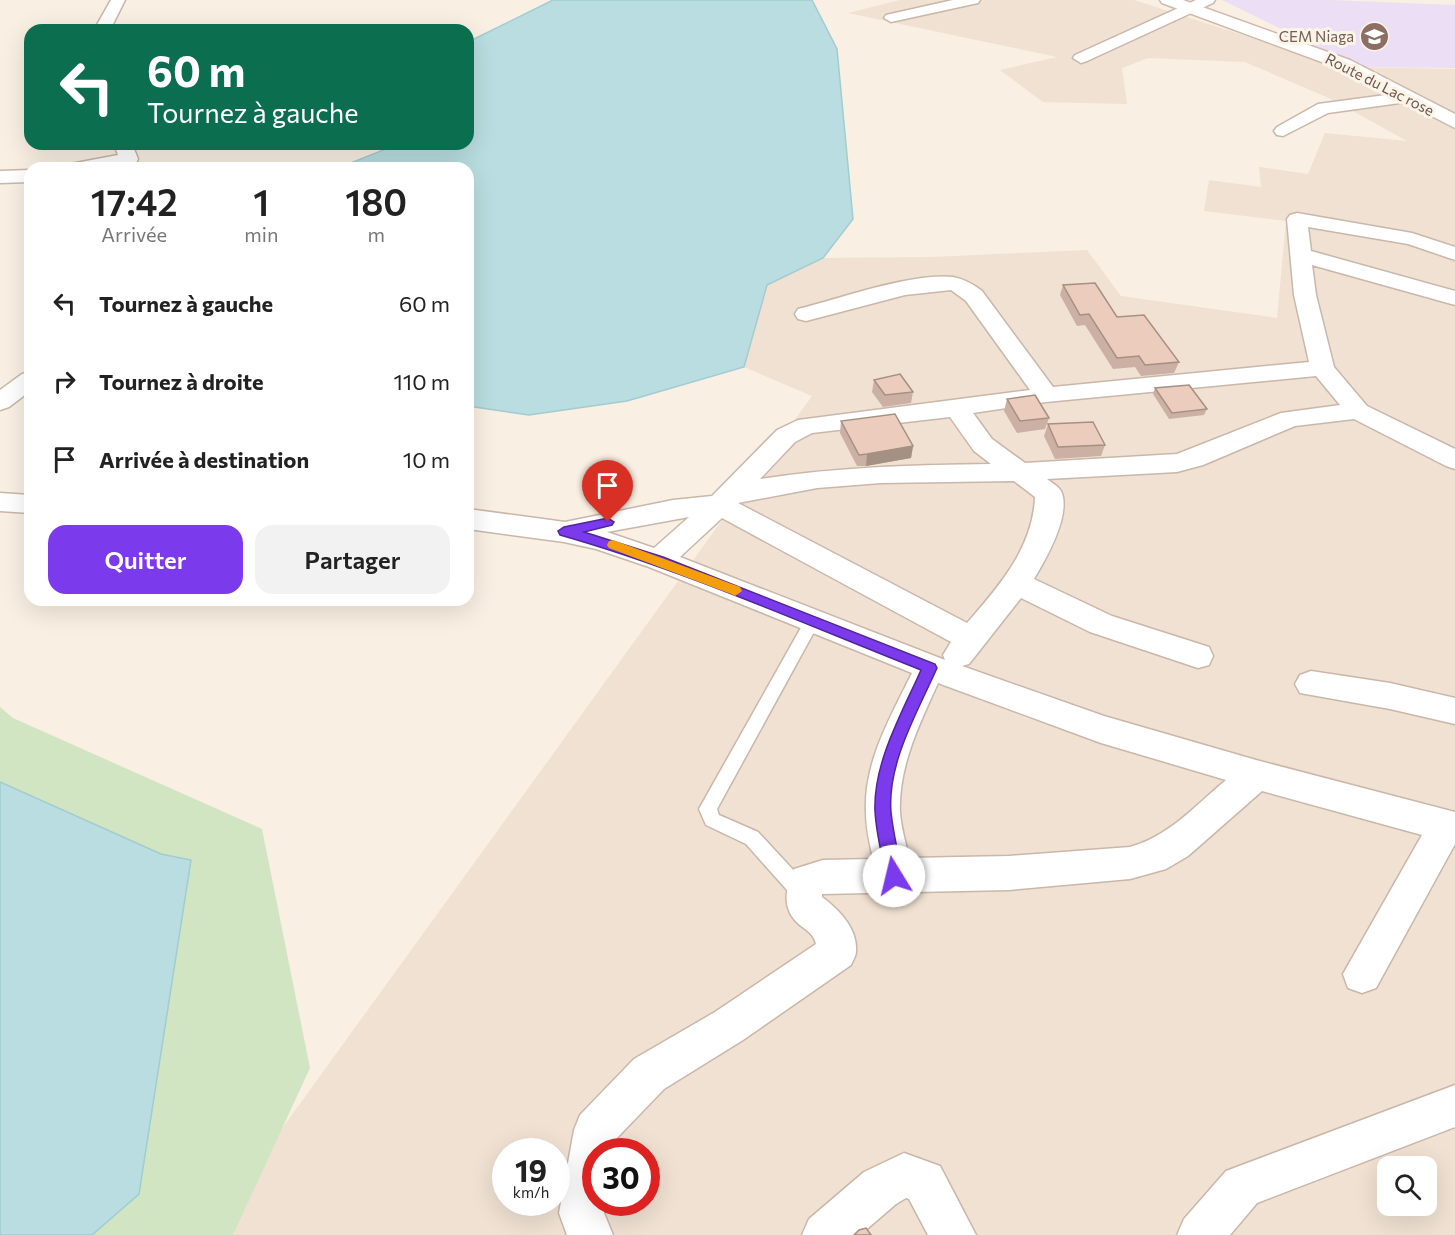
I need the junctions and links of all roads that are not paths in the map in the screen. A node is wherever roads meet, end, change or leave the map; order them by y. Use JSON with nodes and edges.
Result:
{"nodes":[{"id":1,"x":118,"y":0,"type":"edge"},
{"id":2,"x":973,"y":0,"type":"edge"},
{"id":3,"x":1168,"y":0,"type":"edge"},
{"id":4,"x":1200,"y":4,"type":"edge"},
{"id":5,"x":891,"y":18,"type":"dead end"},
{"id":6,"x":105,"y":24,"type":"edge"},
{"id":7,"x":1081,"y":58,"type":"dead end"},
{"id":8,"x":1408,"y":97,"type":"junction"},
{"id":9,"x":1455,"y":122,"type":"edge"},
{"id":10,"x":1283,"y":131,"type":"dead end"},
{"id":11,"x":127,"y":157,"type":"edge"},
{"id":12,"x":104,"y":162,"type":"edge"},
{"id":13,"x":24,"y":176,"type":"edge"},
{"id":14,"x":0,"y":177,"type":"edge"},
{"id":15,"x":1455,"y":254,"type":"edge"},
{"id":16,"x":1301,"y":255,"type":"junction"},
{"id":17,"x":1455,"y":298,"type":"edge"},
{"id":18,"x":806,"y":314,"type":"dead end"},
{"id":19,"x":1322,"y":368,"type":"junction"},
{"id":20,"x":24,"y":384,"type":"edge"},
{"id":21,"x":1046,"y":395,"type":"junction"},
{"id":22,"x":0,"y":402,"type":"edge"},
{"id":23,"x":957,"y":408,"type":"junction"},
{"id":24,"x":1358,"y":411,"type":"junction"},
{"id":25,"x":1453,"y":462,"type":"edge"},
{"id":26,"x":1021,"y":472,"type":"junction"},
{"id":27,"x":726,"y":499,"type":"junction"},
{"id":28,"x":0,"y":502,"type":"edge"},
{"id":29,"x":24,"y":504,"type":"edge"},
{"id":30,"x":474,"y":520,"type":"edge"},
{"id":31,"x":564,"y":531,"type":"junction"},
{"id":32,"x":659,"y":560,"type":"junction"},
{"id":33,"x":1017,"y":583,"type":"junction"},
{"id":34,"x":812,"y":621,"type":"junction"},
{"id":35,"x":971,"y":639,"type":"junction"},
{"id":36,"x":1198,"y":656,"type":"dead end"},
{"id":37,"x":937,"y":670,"type":"junction"},
{"id":38,"x":1311,"y":684,"type":"dead end"},
{"id":39,"x":1455,"y":711,"type":"edge"},
{"id":40,"x":1256,"y":775,"type":"junction"},
{"id":41,"x":1450,"y":827,"type":"edge"},
{"id":42,"x":894,"y":876,"type":"junction"},
{"id":43,"x":802,"y":893,"type":"junction"},
{"id":44,"x":1362,"y":974,"type":"dead end"},
{"id":45,"x":1455,"y":1106,"type":"edge"},
{"id":46,"x":590,"y":1235,"type":"edge"},
{"id":47,"x":825,"y":1235,"type":"edge"},
{"id":48,"x":953,"y":1235,"type":"edge"},
{"id":49,"x":1200,"y":1235,"type":"edge"}],
"edges":[{"from":1,"to":6,"type":"street"},
{"from":2,"to":5,"type":"street"},
{"from":3,"to":4,"type":"main road","name":"Route du Lac rose"},
{"from":4,"to":7,"type":"street"},
{"from":4,"to":8,"type":"main road","name":"Route du Lac rose"},
{"from":8,"to":9,"type":"main road","name":"Route du Lac rose"},
{"from":8,"to":10,"type":"street"},
{"from":11,"to":12,"type":"street"},
{"from":13,"to":14,"type":"street"},
{"from":15,"to":16,"type":"street"},
{"from":16,"to":17,"type":"street"},
{"from":16,"to":19,"type":"street"},
{"from":18,"to":21,"type":"street"},
{"from":19,"to":21,"type":"street"},
{"from":19,"to":24,"type":"street"},
{"from":20,"to":22,"type":"street"},
{"from":21,"to":23,"type":"street"},
{"from":23,"to":26,"type":"street"},
{"from":23,"to":27,"type":"street"},
{"from":24,"to":25,"type":"street"},
{"from":24,"to":26,"type":"street"},
{"from":26,"to":27,"type":"street"},
{"from":26,"to":33,"type":"street"},
{"from":27,"to":31,"type":"street"},
{"from":27,"to":32,"type":"street"},
{"from":27,"to":35,"type":"street"},
{"from":28,"to":29,"type":"street"},
{"from":30,"to":31,"type":"street"},
{"from":31,"to":32,"type":"street"},
{"from":32,"to":34,"type":"street"},
{"from":33,"to":35,"type":"street"},
{"from":33,"to":36,"type":"street"},
{"from":34,"to":37,"type":"street"},
{"from":34,"to":43,"type":"lane"},
{"from":35,"to":37,"type":"street"},
{"from":37,"to":40,"type":"street"},
{"from":37,"to":42,"type":"street"},
{"from":38,"to":39,"type":"street"},
{"from":40,"to":41,"type":"street"},
{"from":40,"to":42,"type":"street"},
{"from":41,"to":44,"type":"street"},
{"from":42,"to":43,"type":"street"},
{"from":43,"to":46,"type":"street"},
{"from":45,"to":49,"type":"street"},
{"from":47,"to":48,"type":"street"}]}
